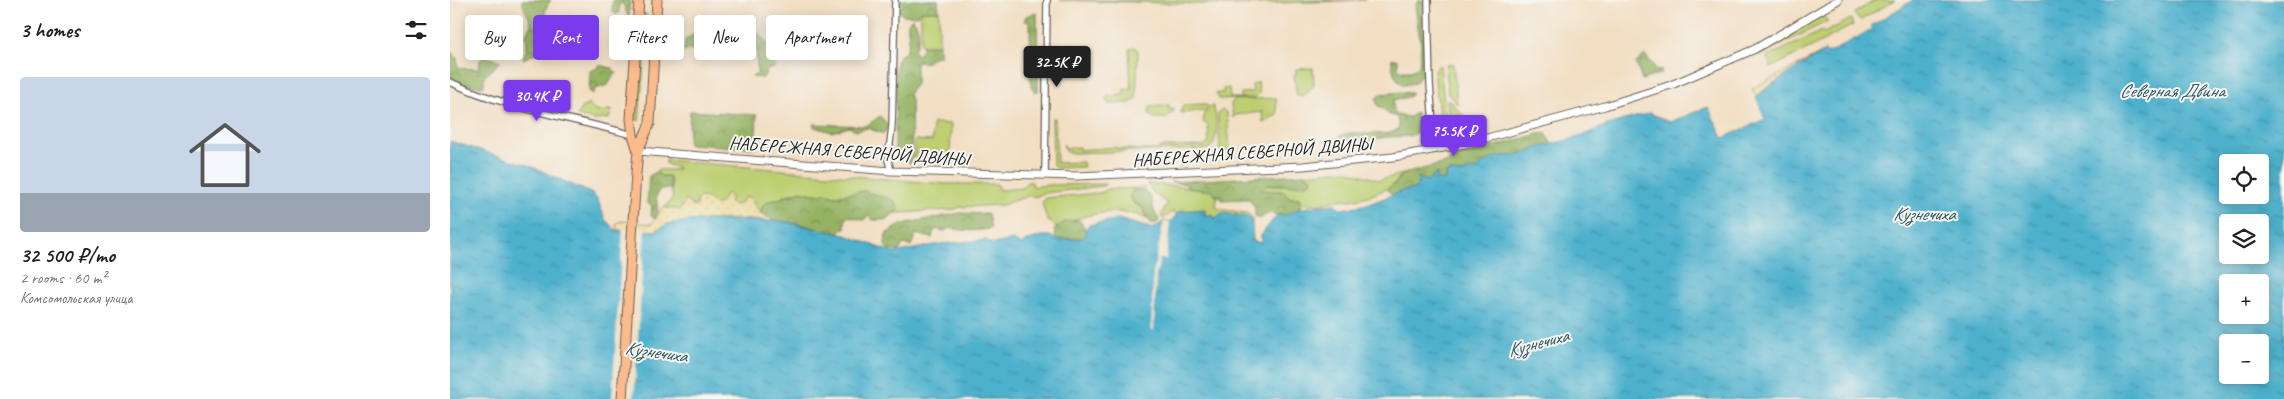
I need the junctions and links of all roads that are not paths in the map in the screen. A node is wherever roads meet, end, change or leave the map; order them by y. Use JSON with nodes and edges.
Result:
{"nodes":[{"id":1,"x":639,"y":0,"type":"edge"},
{"id":2,"x":657,"y":0,"type":"edge"},
{"id":3,"x":895,"y":0,"type":"edge"},
{"id":4,"x":1047,"y":0,"type":"edge"},
{"id":5,"x":1428,"y":0,"type":"edge"},
{"id":6,"x":1833,"y":1,"type":"edge"},
{"id":7,"x":450,"y":82,"type":"edge"},
{"id":8,"x":633,"y":135,"type":"junction"},
{"id":9,"x":1435,"y":150,"type":"junction"},
{"id":10,"x":638,"y":151,"type":"junction"},
{"id":11,"x":891,"y":171,"type":"junction"},
{"id":12,"x":1046,"y":176,"type":"junction"},
{"id":13,"x":622,"y":399,"type":"edge"}],
"edges":[{"from":1,"to":8,"type":"main road"},
{"from":2,"to":10,"type":"main road"},
{"from":3,"to":11,"type":"street"},
{"from":4,"to":12,"type":"street"},
{"from":5,"to":9,"type":"street"},
{"from":6,"to":9,"type":"street","name":"НАБЕРЕЖНАЯ СЕВЕРНОЙ ДВИНЫ"},
{"from":7,"to":8,"type":"street"},
{"from":8,"to":10,"type":"main road"},
{"from":9,"to":12,"type":"street","name":"НАБЕРЕЖНАЯ СЕВЕРНОЙ ДВИНЫ"},
{"from":10,"to":11,"type":"street","name":"НАБЕРЕЖНАЯ СЕВЕРНОЙ ДВИНЫ"},
{"from":10,"to":13,"type":"main road"},
{"from":11,"to":12,"type":"street","name":"НАБЕРЕЖНАЯ СЕВЕРНОЙ ДВИНЫ"}]}
